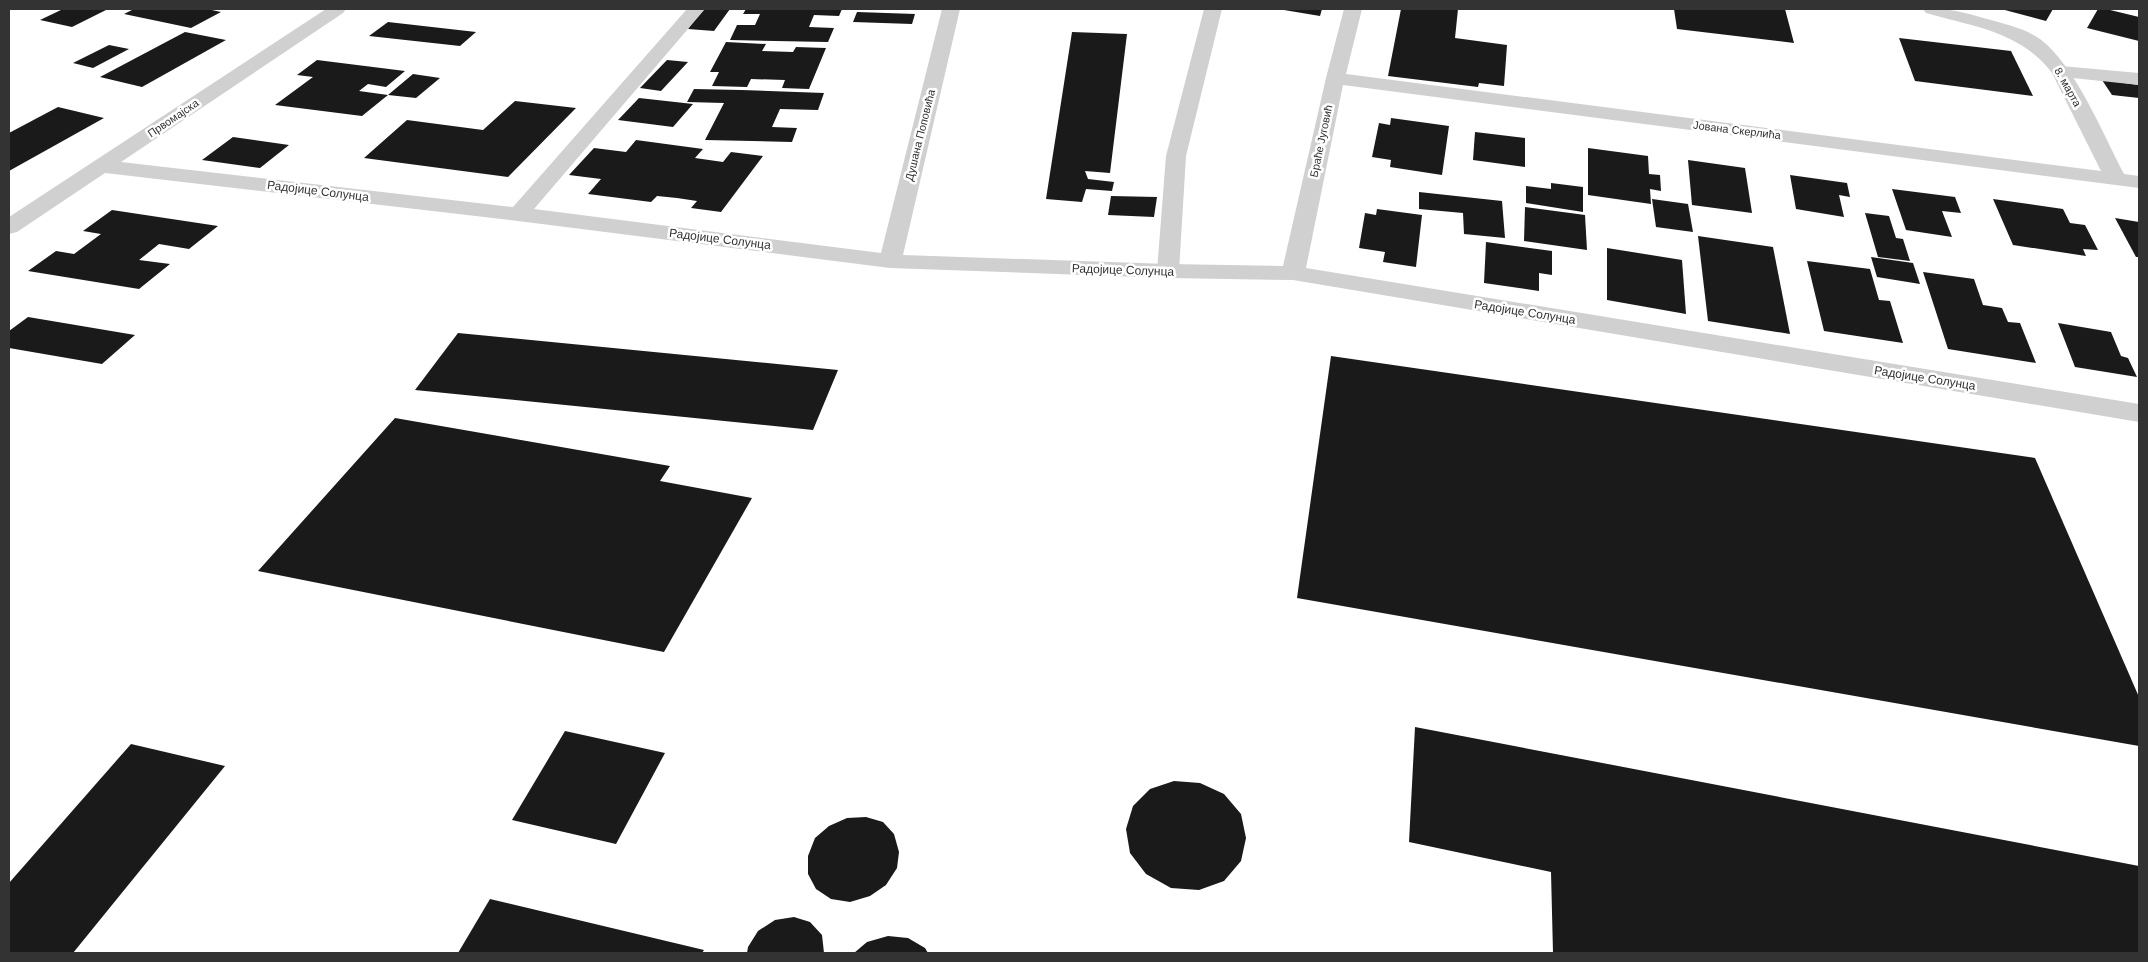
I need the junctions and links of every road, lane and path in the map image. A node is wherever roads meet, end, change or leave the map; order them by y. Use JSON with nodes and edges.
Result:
{"nodes":[{"id":1,"x":337,"y":9,"type":"edge"},
{"id":2,"x":696,"y":9,"type":"edge"},
{"id":3,"x":951,"y":9,"type":"edge"},
{"id":4,"x":1213,"y":9,"type":"edge"},
{"id":5,"x":1352,"y":9,"type":"edge"},
{"id":6,"x":1932,"y":9,"type":"edge"},
{"id":7,"x":2061,"y":72,"type":"junction"},
{"id":8,"x":1335,"y":78,"type":"junction"},
{"id":9,"x":2139,"y":79,"type":"edge"},
{"id":10,"x":102,"y":166,"type":"junction"},
{"id":11,"x":2116,"y":179,"type":"junction"},
{"id":12,"x":2139,"y":182,"type":"edge"},
{"id":13,"x":518,"y":214,"type":"junction"},
{"id":14,"x":9,"y":227,"type":"edge"},
{"id":15,"x":890,"y":261,"type":"junction"},
{"id":16,"x":1168,"y":272,"type":"junction"},
{"id":17,"x":1292,"y":273,"type":"junction"},
{"id":18,"x":2139,"y":413,"type":"edge"}],
"edges":[{"from":1,"to":10,"type":"street","name":"Првомајска"},
{"from":2,"to":13,"type":"street"},
{"from":3,"to":15,"type":"street","name":"Душана Поповића"},
{"from":4,"to":16,"type":"street"},
{"from":5,"to":8,"type":"street","name":"Браће Југовић"},
{"from":6,"to":7,"type":"street","name":"8. марта"},
{"from":7,"to":9,"type":"street"},
{"from":7,"to":11,"type":"street","name":"8. марта"},
{"from":8,"to":11,"type":"street","name":"Јована Скерлића"},
{"from":8,"to":17,"type":"street","name":"Браће Југовић"},
{"from":10,"to":13,"type":"street","name":"Радојице Солунца"},
{"from":10,"to":14,"type":"street","name":"Првомајска"},
{"from":11,"to":12,"type":"street","name":"Јована Скерлића"},
{"from":13,"to":15,"type":"street","name":"Радојице Солунца"},
{"from":15,"to":16,"type":"street","name":"Радојице Солунца"},
{"from":16,"to":17,"type":"street","name":"Радојице Солунца"},
{"from":17,"to":18,"type":"street","name":"Радојице Солунца"}]}
